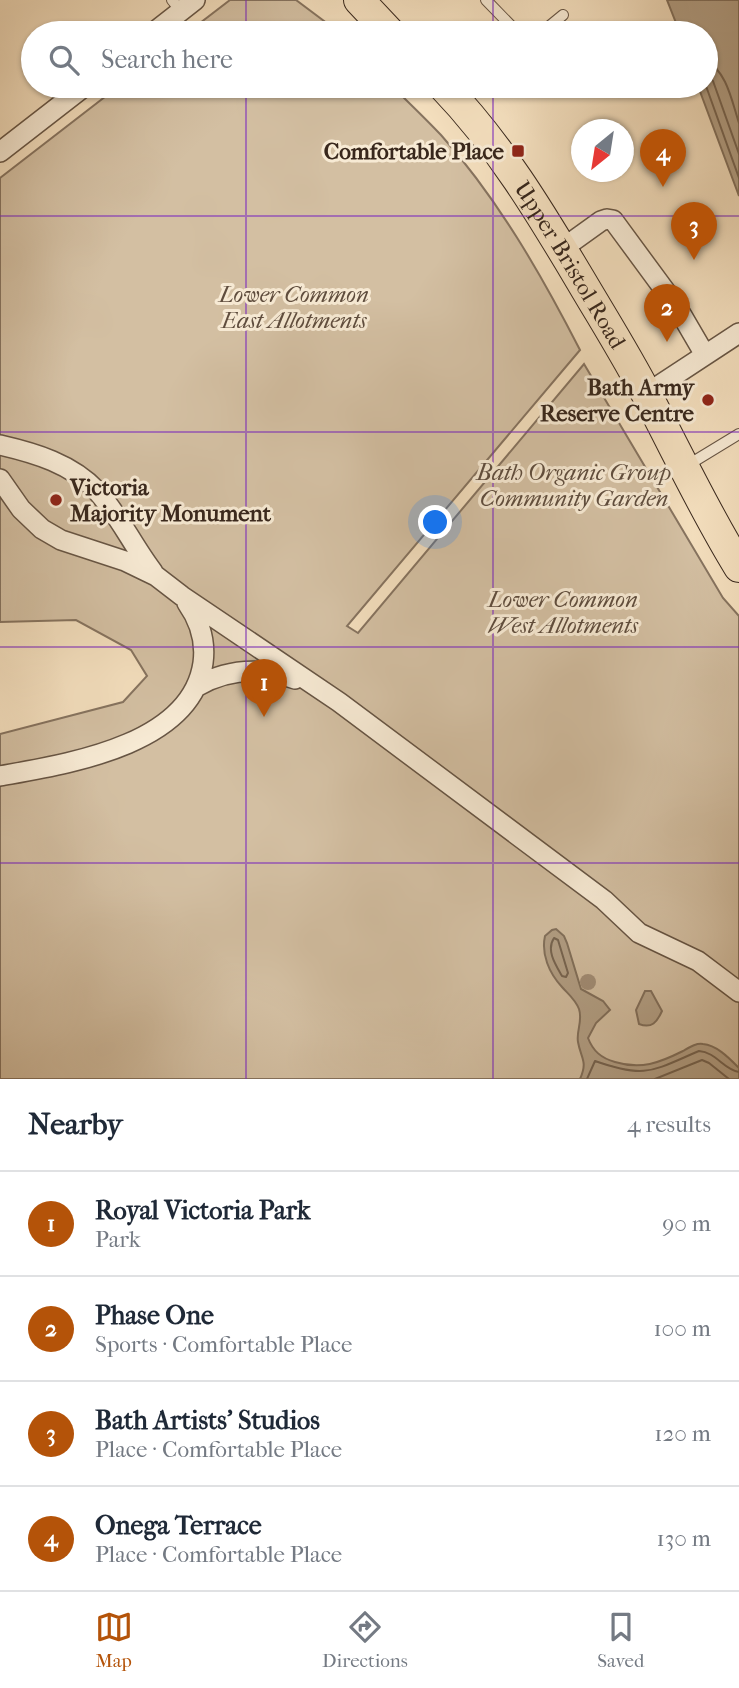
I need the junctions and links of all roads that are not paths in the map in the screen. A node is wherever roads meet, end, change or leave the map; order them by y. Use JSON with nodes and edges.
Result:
{"nodes":[{"id":1,"x":359,"y":0,"type":"edge"},
{"id":2,"x":486,"y":0,"type":"edge"},
{"id":3,"x":183,"y":4,"type":"edge"},
{"id":4,"x":563,"y":15,"type":"dead end"},
{"id":5,"x":165,"y":21,"type":"edge"},
{"id":6,"x":379,"y":21,"type":"edge"},
{"id":7,"x":506,"y":21,"type":"edge"},
{"id":8,"x":556,"y":21,"type":"edge"},
{"id":9,"x":70,"y":98,"type":"edge"},
{"id":10,"x":465,"y":98,"type":"edge"},
{"id":11,"x":0,"y":152,"type":"edge"},
{"id":12,"x":562,"y":249,"type":"junction"},
{"id":13,"x":739,"y":334,"type":"edge"},
{"id":14,"x":705,"y":355,"type":"junction"},
{"id":15,"x":646,"y":394,"type":"junction"},
{"id":16,"x":739,"y":435,"type":"edge"},
{"id":17,"x":0,"y":445,"type":"edge"},
{"id":18,"x":685,"y":468,"type":"junction"},
{"id":19,"x":0,"y":479,"type":"edge"},
{"id":20,"x":739,"y":567,"type":"edge"},
{"id":21,"x":156,"y":576,"type":"junction"},
{"id":22,"x":182,"y":596,"type":"junction"},
{"id":23,"x":316,"y":686,"type":"junction"},
{"id":24,"x":196,"y":687,"type":"junction"},
{"id":25,"x":0,"y":776,"type":"edge"},
{"id":26,"x":739,"y":992,"type":"edge"}],
"edges":[{"from":1,"to":6,"type":"main road"},
{"from":2,"to":7,"type":"lane"},
{"from":3,"to":5,"type":"street"},
{"from":4,"to":8,"type":"lane"},
{"from":9,"to":11,"type":"street"},
{"from":10,"to":12,"type":"main road","name":"Upper Bristol Road"},
{"from":12,"to":14,"type":"street"},
{"from":12,"to":15,"type":"main road","name":"Upper Bristol Road"},
{"from":13,"to":14,"type":"street"},
{"from":14,"to":15,"type":"street"},
{"from":15,"to":18,"type":"main road","name":"Upper Bristol Road"},
{"from":16,"to":18,"type":"lane"},
{"from":17,"to":21,"type":"street"},
{"from":18,"to":20,"type":"main road","name":"Upper Bristol Road"},
{"from":19,"to":21,"type":"street"},
{"from":21,"to":22,"type":"street"},
{"from":22,"to":23,"type":"street"},
{"from":22,"to":24,"type":"street"},
{"from":23,"to":24,"type":"street"},
{"from":23,"to":26,"type":"street"},
{"from":24,"to":25,"type":"street"}]}
